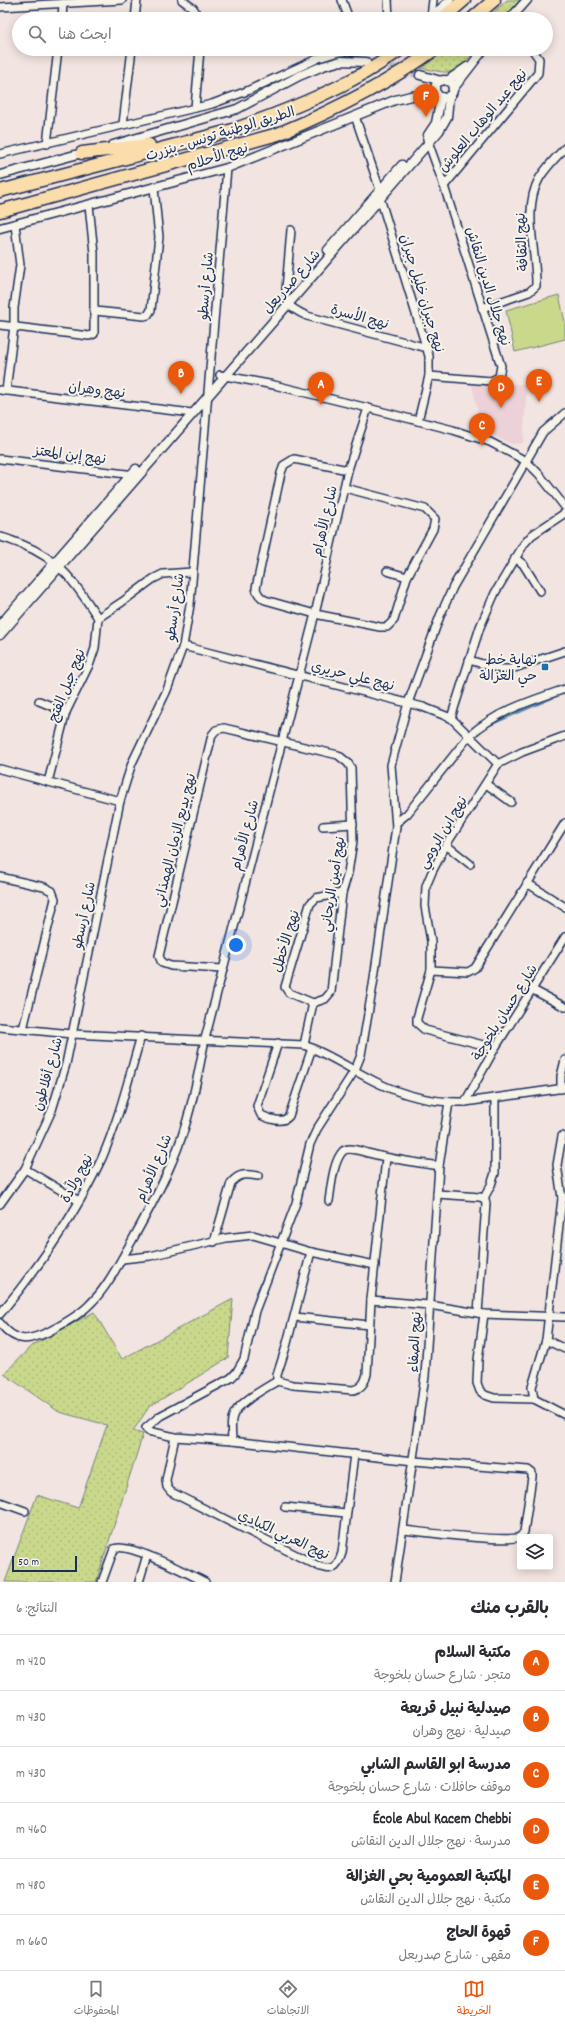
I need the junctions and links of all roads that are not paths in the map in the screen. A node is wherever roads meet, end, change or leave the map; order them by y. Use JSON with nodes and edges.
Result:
{"nodes":[{"id":1,"x":122,"y":0,"type":"edge"},
{"id":2,"x":137,"y":0,"type":"edge"},
{"id":3,"x":182,"y":0,"type":"edge"},
{"id":4,"x":342,"y":0,"type":"edge"},
{"id":5,"x":388,"y":0,"type":"edge"},
{"id":6,"x":433,"y":0,"type":"edge"},
{"id":7,"x":450,"y":0,"type":"edge"},
{"id":8,"x":464,"y":0,"type":"edge"},
{"id":9,"x":494,"y":0,"type":"edge"},
{"id":10,"x":527,"y":0,"type":"edge"},
{"id":11,"x":64,"y":3,"type":"junction"},
{"id":12,"x":0,"y":7,"type":"edge"},
{"id":13,"x":63,"y":12,"type":"edge"},
{"id":14,"x":136,"y":12,"type":"edge"},
{"id":15,"x":196,"y":12,"type":"edge"},
{"id":16,"x":346,"y":12,"type":"edge"},
{"id":17,"x":389,"y":12,"type":"edge"},
{"id":18,"x":433,"y":12,"type":"edge"},
{"id":19,"x":439,"y":12,"type":"edge"},
{"id":20,"x":443,"y":12,"type":"edge"},
{"id":21,"x":480,"y":12,"type":"edge"},
{"id":22,"x":516,"y":12,"type":"edge"},
{"id":23,"x":57,"y":56,"type":"edge"},
{"id":24,"x":131,"y":56,"type":"edge"},
{"id":25,"x":199,"y":56,"type":"edge"},
{"id":26,"x":324,"y":56,"type":"edge"},
{"id":27,"x":392,"y":56,"type":"edge"},
{"id":28,"x":424,"y":56,"type":"edge"},
{"id":29,"x":478,"y":56,"type":"edge"},
{"id":30,"x":538,"y":56,"type":"edge"},
{"id":31,"x":366,"y":62,"type":"dead end"},
{"id":32,"x":471,"y":64,"type":"junction"},
{"id":33,"x":420,"y":75,"type":"tunnel mouth"},
{"id":34,"x":444,"y":81,"type":"junction"},
{"id":35,"x":451,"y":93,"type":"junction"},
{"id":36,"x":439,"y":96,"type":"junction"},
{"id":37,"x":195,"y":108,"type":"junction"},
{"id":38,"x":355,"y":116,"type":"junction"},
{"id":39,"x":269,"y":117,"type":"junction"},
{"id":40,"x":123,"y":124,"type":"junction"},
{"id":41,"x":427,"y":140,"type":"junction"},
{"id":42,"x":47,"y":144,"type":"junction"},
{"id":43,"x":565,"y":148,"type":"edge"},
{"id":44,"x":82,"y":153,"type":"junction"},
{"id":45,"x":0,"y":154,"type":"edge"},
{"id":46,"x":227,"y":168,"type":"junction"},
{"id":47,"x":0,"y":175,"type":"edge"},
{"id":48,"x":444,"y":186,"type":"junction"},
{"id":49,"x":154,"y":188,"type":"junction"},
{"id":50,"x":0,"y":191,"type":"edge"},
{"id":51,"x":380,"y":194,"type":"junction"},
{"id":52,"x":89,"y":206,"type":"junction"},
{"id":53,"x":0,"y":211,"type":"edge"},
{"id":54,"x":15,"y":225,"type":"junction"},
{"id":55,"x":0,"y":228,"type":"edge"},
{"id":56,"x":291,"y":230,"type":"dead end"},
{"id":57,"x":287,"y":303,"type":"junction"},
{"id":58,"x":482,"y":308,"type":"junction"},
{"id":59,"x":95,"y":311,"type":"junction"},
{"id":60,"x":0,"y":325,"type":"edge"},
{"id":61,"x":14,"y":326,"type":"junction"},
{"id":62,"x":427,"y":348,"type":"junction"},
{"id":63,"x":223,"y":375,"type":"junction"},
{"id":64,"x":430,"y":376,"type":"junction"},
{"id":65,"x":3,"y":391,"type":"edge"},
{"id":66,"x":209,"y":391,"type":"junction"},
{"id":67,"x":368,"y":408,"type":"junction"},
{"id":68,"x":189,"y":412,"type":"junction"},
{"id":69,"x":565,"y":412,"type":"edge"},
{"id":70,"x":418,"y":421,"type":"junction"},
{"id":71,"x":0,"y":459,"type":"edge"},
{"id":72,"x":526,"y":462,"type":"junction"},
{"id":73,"x":348,"y":470,"type":"junction"},
{"id":74,"x":135,"y":475,"type":"junction"},
{"id":75,"x":345,"y":488,"type":"junction"},
{"id":76,"x":565,"y":507,"type":"edge"},
{"id":77,"x":565,"y":513,"type":"edge"},
{"id":78,"x":0,"y":538,"type":"edge"},
{"id":79,"x":515,"y":558,"type":"junction"},
{"id":80,"x":58,"y":564,"type":"junction"},
{"id":81,"x":387,"y":571,"type":"dead end"},
{"id":82,"x":192,"y":572,"type":"junction"},
{"id":83,"x":407,"y":578,"type":"junction"},
{"id":84,"x":540,"y":591,"type":"dead end"},
{"id":85,"x":315,"y":614,"type":"junction"},
{"id":86,"x":98,"y":618,"type":"junction"},
{"id":87,"x":0,"y":625,"type":"edge"},
{"id":88,"x":0,"y":635,"type":"edge"},
{"id":89,"x":183,"y":646,"type":"junction"},
{"id":90,"x":565,"y":651,"type":"edge"},
{"id":91,"x":469,"y":660,"type":"junction"},
{"id":92,"x":299,"y":675,"type":"junction"},
{"id":93,"x":565,"y":689,"type":"edge"},
{"id":94,"x":40,"y":701,"type":"dead end"},
{"id":95,"x":408,"y":703,"type":"junction"},
{"id":96,"x":66,"y":712,"type":"junction"},
{"id":97,"x":451,"y":718,"type":"junction"},
{"id":98,"x":469,"y":736,"type":"junction"},
{"id":99,"x":565,"y":736,"type":"edge"},
{"id":100,"x":282,"y":742,"type":"junction"},
{"id":101,"x":498,"y":764,"type":"junction"},
{"id":102,"x":0,"y":769,"type":"edge"},
{"id":103,"x":48,"y":782,"type":"junction"},
{"id":104,"x":486,"y":784,"type":"junction"},
{"id":105,"x":120,"y":801,"type":"junction"},
{"id":106,"x":511,"y":802,"type":"dead end"},
{"id":107,"x":397,"y":822,"type":"junction"},
{"id":108,"x":565,"y":823,"type":"edge"},
{"id":109,"x":353,"y":824,"type":"junction"},
{"id":110,"x":323,"y":826,"type":"dead end"},
{"id":111,"x":446,"y":845,"type":"junction"},
{"id":112,"x":470,"y":864,"type":"dead end"},
{"id":113,"x":0,"y":878,"type":"edge"},
{"id":114,"x":527,"y":882,"type":"junction"},
{"id":115,"x":342,"y":893,"type":"junction"},
{"id":116,"x":565,"y":907,"type":"edge"},
{"id":117,"x":565,"y":937,"type":"edge"},
{"id":118,"x":223,"y":969,"type":"junction"},
{"id":119,"x":431,"y":970,"type":"junction"},
{"id":120,"x":533,"y":990,"type":"junction"},
{"id":121,"x":313,"y":1003,"type":"junction"},
{"id":122,"x":565,"y":1007,"type":"edge"},
{"id":123,"x":0,"y":1028,"type":"edge"},
{"id":124,"x":23,"y":1029,"type":"junction"},
{"id":125,"x":72,"y":1034,"type":"junction"},
{"id":126,"x":141,"y":1036,"type":"junction"},
{"id":127,"x":205,"y":1039,"type":"junction"},
{"id":128,"x":278,"y":1043,"type":"junction"},
{"id":129,"x":304,"y":1045,"type":"junction"},
{"id":130,"x":312,"y":1048,"type":"junction"},
{"id":131,"x":496,"y":1048,"type":"junction"},
{"id":132,"x":565,"y":1060,"type":"edge"},
{"id":133,"x":355,"y":1070,"type":"junction"},
{"id":134,"x":563,"y":1089,"type":"edge"},
{"id":135,"x":495,"y":1098,"type":"junction"},
{"id":136,"x":449,"y":1102,"type":"junction"},
{"id":137,"x":465,"y":1102,"type":"junction"},
{"id":138,"x":562,"y":1136,"type":"dead end"},
{"id":139,"x":386,"y":1158,"type":"junction"},
{"id":140,"x":439,"y":1166,"type":"junction"},
{"id":141,"x":25,"y":1169,"type":"junction"},
{"id":142,"x":258,"y":1176,"type":"dead end"},
{"id":143,"x":437,"y":1194,"type":"junction"},
{"id":144,"x":484,"y":1198,"type":"junction"},
{"id":145,"x":563,"y":1198,"type":"edge"},
{"id":146,"x":79,"y":1201,"type":"junction"},
{"id":147,"x":329,"y":1201,"type":"dead end"},
{"id":148,"x":0,"y":1204,"type":"edge"},
{"id":149,"x":214,"y":1242,"type":"junction"},
{"id":150,"x":281,"y":1243,"type":"junction"},
{"id":151,"x":311,"y":1252,"type":"junction"},
{"id":152,"x":122,"y":1259,"type":"junction"},
{"id":153,"x":375,"y":1266,"type":"junction"},
{"id":154,"x":371,"y":1300,"type":"junction"},
{"id":155,"x":429,"y":1305,"type":"junction"},
{"id":156,"x":0,"y":1314,"type":"edge"},
{"id":157,"x":481,"y":1314,"type":"junction"},
{"id":158,"x":294,"y":1317,"type":"junction"},
{"id":159,"x":548,"y":1317,"type":"junction"},
{"id":160,"x":565,"y":1317,"type":"edge"},
{"id":161,"x":369,"y":1325,"type":"junction"},
{"id":162,"x":1,"y":1327,"type":"edge"},
{"id":163,"x":546,"y":1340,"type":"junction"},
{"id":164,"x":565,"y":1349,"type":"edge"},
{"id":165,"x":277,"y":1381,"type":"junction"},
{"id":166,"x":534,"y":1399,"type":"junction"},
{"id":167,"x":565,"y":1415,"type":"edge"},
{"id":168,"x":175,"y":1437,"type":"junction"},
{"id":169,"x":232,"y":1441,"type":"junction"},
{"id":170,"x":354,"y":1454,"type":"junction"},
{"id":171,"x":414,"y":1461,"type":"junction"},
{"id":172,"x":0,"y":1503,"type":"edge"},
{"id":173,"x":285,"y":1507,"type":"dead end"},
{"id":174,"x":25,"y":1511,"type":"dead end"},
{"id":175,"x":346,"y":1513,"type":"junction"},
{"id":176,"x":403,"y":1530,"type":"junction"},
{"id":177,"x":522,"y":1534,"type":"edge"},
{"id":178,"x":517,"y":1538,"type":"edge"},
{"id":179,"x":147,"y":1555,"type":"junction"},
{"id":180,"x":102,"y":1582,"type":"edge"},
{"id":181,"x":139,"y":1582,"type":"edge"},
{"id":182,"x":204,"y":1582,"type":"edge"},
{"id":183,"x":395,"y":1582,"type":"edge"}],
"edges":[{"from":1,"to":11,"type":"street"},
{"from":2,"to":14,"type":"street"},
{"from":3,"to":15,"type":"street"},
{"from":4,"to":16,"type":"street"},
{"from":5,"to":17,"type":"street"},
{"from":6,"to":18,"type":"street"},
{"from":7,"to":19,"type":"street"},
{"from":8,"to":20,"type":"highway"},
{"from":9,"to":21,"type":"highway"},
{"from":10,"to":22,"type":"street"},
{"from":11,"to":12,"type":"street"},
{"from":11,"to":13,"type":"street"},
{"from":23,"to":42,"type":"street"},
{"from":24,"to":40,"type":"street"},
{"from":25,"to":37,"type":"street"},
{"from":26,"to":37,"type":"street"},
{"from":27,"to":39,"type":"highway","name":"الطريق الوطنية تونس - بنزرت"},
{"from":28,"to":53,"type":"highway","name":"الطريق الوطنية تونس - بنزرت"},
{"from":29,"to":32,"type":"street"},
{"from":30,"to":48,"type":"street","name":"نهج عبد الوهاب العلوش"},
{"from":31,"to":44,"type":"street"},
{"from":32,"to":34,"type":"street"},
{"from":32,"to":35,"type":"street"},
{"from":33,"to":34,"type":"street"},
{"from":34,"to":35,"type":"street"},
{"from":34,"to":36,"type":"street","name":"شارع صدربعل"},
{"from":35,"to":36,"type":"street","name":"نهج الأحلام"},
{"from":35,"to":41,"type":"street","name":"شارع صدربعل"},
{"from":36,"to":38,"type":"street","name":"نهج الأحلام"},
{"from":36,"to":41,"type":"street","name":"شارع صدربعل"},
{"from":37,"to":40,"type":"street"},
{"from":38,"to":46,"type":"street","name":"نهج الأحلام"},
{"from":38,"to":51,"type":"street","name":"نهج جبران خليل جبران"},
{"from":39,"to":44,"type":"highway"},
{"from":39,"to":50,"type":"highway","name":"الطريق الوطنية تونس - بنزرت"},
{"from":40,"to":42,"type":"street"},
{"from":41,"to":48,"type":"street","name":"نهج جلال الدين النقاش"},
{"from":41,"to":51,"type":"street","name":"شارع صدربعل"},
{"from":42,"to":45,"type":"street"},
{"from":43,"to":58,"type":"street","name":"نهج الثقافة"},
{"from":44,"to":47,"type":"street"},
{"from":46,"to":49,"type":"street","name":"نهج الأحلام"},
{"from":46,"to":66,"type":"street","name":"شارع أرسطو"},
{"from":48,"to":58,"type":"street","name":"نهج جلال الدين النقاش"},
{"from":49,"to":52,"type":"street","name":"نهج الأحلام"},
{"from":49,"to":59,"type":"street"},
{"from":51,"to":57,"type":"street","name":"شارع صدربعل"},
{"from":51,"to":62,"type":"street","name":"نهج جبران خليل جبران"},
{"from":52,"to":54,"type":"street","name":"نهج الأحلام"},
{"from":52,"to":59,"type":"street"},
{"from":54,"to":55,"type":"street","name":"نهج الأحلام"},
{"from":54,"to":61,"type":"street"},
{"from":56,"to":57,"type":"street"},
{"from":57,"to":62,"type":"street","name":"نهج الأسرة"},
{"from":57,"to":63,"type":"street","name":"شارع صدربعل"},
{"from":58,"to":64,"type":"street","name":"نهج جلال الدين النقاش"},
{"from":59,"to":61,"type":"street"},
{"from":60,"to":61,"type":"street"},
{"from":61,"to":65,"type":"street"},
{"from":62,"to":64,"type":"street","name":"نهج جبران خليل جبران"},
{"from":63,"to":66,"type":"street","name":"شارع صدربعل"},
{"from":63,"to":67,"type":"street"},
{"from":64,"to":70,"type":"street","name":"نهج جبران خليل جبران"},
{"from":65,"to":68,"type":"street","name":"نهج وهران"},
{"from":66,"to":68,"type":"street"},
{"from":66,"to":82,"type":"street","name":"شارع أرسطو"},
{"from":67,"to":70,"type":"street"},
{"from":67,"to":73,"type":"street","name":"شارع الأهرام"},
{"from":68,"to":74,"type":"street"},
{"from":69,"to":72,"type":"street"},
{"from":70,"to":72,"type":"street"},
{"from":71,"to":74,"type":"street","name":"نهج إبن المعتز"},
{"from":72,"to":76,"type":"street"},
{"from":72,"to":95,"type":"street"},
{"from":73,"to":75,"type":"street","name":"شارع الأهرام"},
{"from":73,"to":85,"type":"street"},
{"from":74,"to":80,"type":"street"},
{"from":75,"to":83,"type":"street"},
{"from":75,"to":85,"type":"street","name":"شارع الأهرام"},
{"from":77,"to":79,"type":"street"},
{"from":78,"to":80,"type":"street"},
{"from":79,"to":84,"type":"street"},
{"from":79,"to":91,"type":"street"},
{"from":80,"to":86,"type":"street"},
{"from":80,"to":87,"type":"street"},
{"from":80,"to":88,"type":"street"},
{"from":81,"to":83,"type":"street"},
{"from":82,"to":86,"type":"street"},
{"from":82,"to":89,"type":"street","name":"شارع أرسطو"},
{"from":83,"to":85,"type":"street"},
{"from":85,"to":92,"type":"street","name":"شارع الأهرام"},
{"from":86,"to":96,"type":"street","name":"نهج جبل الفتح"},
{"from":89,"to":92,"type":"street","name":"نهج علي حريري"},
{"from":89,"to":105,"type":"street","name":"شارع أرسطو"},
{"from":90,"to":91,"type":"street"},
{"from":91,"to":97,"type":"street"},
{"from":92,"to":95,"type":"street","name":"نهج علي حريري"},
{"from":92,"to":100,"type":"street","name":"شارع الأهرام"},
{"from":93,"to":98,"type":"street"},
{"from":94,"to":96,"type":"street"},
{"from":95,"to":97,"type":"street","name":"نهج علي حريري"},
{"from":95,"to":107,"type":"street"},
{"from":96,"to":103,"type":"street","name":"نهج جبل الفتح"},
{"from":97,"to":98,"type":"street","name":"نهج علي حريري"},
{"from":98,"to":101,"type":"street","name":"نهج علي حريري"},
{"from":98,"to":107,"type":"street"},
{"from":99,"to":101,"type":"street"},
{"from":100,"to":109,"type":"street","name":"نهج أمين الريحاني"},
{"from":100,"to":118,"type":"street","name":"شارع الأهرام"},
{"from":100,"to":118,"type":"street","name":"نهج بديع الزمان الهمذاني"},
{"from":101,"to":104,"type":"street","name":"نهج ابن الرومي"},
{"from":102,"to":103,"type":"street"},
{"from":103,"to":105,"type":"street"},
{"from":104,"to":106,"type":"street"},
{"from":104,"to":111,"type":"street","name":"نهج ابن الرومي"},
{"from":105,"to":125,"type":"street","name":"شارع أرسطو"},
{"from":107,"to":133,"type":"street"},
{"from":108,"to":114,"type":"street"},
{"from":109,"to":110,"type":"street"},
{"from":109,"to":115,"type":"street","name":"نهج أمين الريحاني"},
{"from":111,"to":112,"type":"street"},
{"from":111,"to":119,"type":"street","name":"نهج ابن الرومي"},
{"from":113,"to":124,"type":"street"},
{"from":114,"to":116,"type":"street"},
{"from":114,"to":119,"type":"street"},
{"from":115,"to":121,"type":"street","name":"نهج أمين الريحاني"},
{"from":115,"to":121,"type":"street","name":"نهج الأخطل"},
{"from":117,"to":120,"type":"street","name":"شارع حسان بلخوجة"},
{"from":118,"to":127,"type":"street","name":"شارع الأهرام"},
{"from":119,"to":131,"type":"street","name":"نهج ابن الرومي"},
{"from":120,"to":122,"type":"street"},
{"from":120,"to":131,"type":"street","name":"شارع حسان بلخوجة"},
{"from":121,"to":129,"type":"street"},
{"from":123,"to":124,"type":"street"},
{"from":124,"to":125,"type":"street"},
{"from":125,"to":126,"type":"street"},
{"from":125,"to":141,"type":"street","name":"شارع أفلاطون"},
{"from":126,"to":127,"type":"street"},
{"from":126,"to":146,"type":"street","name":"نهج ولاّدة"},
{"from":127,"to":128,"type":"street"},
{"from":127,"to":152,"type":"street","name":"شارع الأهرام"},
{"from":128,"to":129,"type":"street"},
{"from":128,"to":130,"type":"street"},
{"from":129,"to":130,"type":"street"},
{"from":130,"to":133,"type":"street"},
{"from":131,"to":137,"type":"street","name":"شارع حسان بلخوجة"},
{"from":132,"to":134,"type":"street"},
{"from":133,"to":136,"type":"street"},
{"from":133,"to":150,"type":"street"},
{"from":134,"to":135,"type":"street"},
{"from":135,"to":137,"type":"street"},
{"from":135,"to":144,"type":"street"},
{"from":136,"to":137,"type":"street"},
{"from":136,"to":140,"type":"street","name":"نهج الصفاء"},
{"from":138,"to":145,"type":"street"},
{"from":139,"to":140,"type":"street"},
{"from":139,"to":147,"type":"street"},
{"from":139,"to":153,"type":"street"},
{"from":140,"to":143,"type":"street","name":"نهج الصفاء"},
{"from":141,"to":146,"type":"street"},
{"from":141,"to":148,"type":"street","name":"شارع أفلاطون"},
{"from":142,"to":149,"type":"street"},
{"from":143,"to":144,"type":"street"},
{"from":143,"to":155,"type":"street","name":"نهج الصفاء"},
{"from":144,"to":157,"type":"street"},
{"from":145,"to":159,"type":"street"},
{"from":146,"to":156,"type":"street","name":"نهج ولاّدة"},
{"from":149,"to":150,"type":"street"},
{"from":149,"to":152,"type":"street"},
{"from":150,"to":151,"type":"street"},
{"from":150,"to":168,"type":"street"},
{"from":151,"to":153,"type":"street"},
{"from":151,"to":158,"type":"street"},
{"from":152,"to":162,"type":"street","name":"شارع الأهرام"},
{"from":153,"to":154,"type":"street"},
{"from":154,"to":155,"type":"street"},
{"from":154,"to":161,"type":"street"},
{"from":155,"to":157,"type":"street"},
{"from":155,"to":171,"type":"street","name":"نهج الصفاء"},
{"from":157,"to":159,"type":"street"},
{"from":157,"to":166,"type":"street"},
{"from":158,"to":161,"type":"street"},
{"from":158,"to":165,"type":"street"},
{"from":159,"to":160,"type":"street"},
{"from":159,"to":163,"type":"street"},
{"from":161,"to":165,"type":"street"},
{"from":163,"to":164,"type":"street"},
{"from":163,"to":166,"type":"street"},
{"from":165,"to":169,"type":"street"},
{"from":166,"to":167,"type":"street"},
{"from":168,"to":169,"type":"street"},
{"from":168,"to":175,"type":"street","name":"نهج العربي الكبادي"},
{"from":169,"to":170,"type":"street"},
{"from":170,"to":171,"type":"street"},
{"from":170,"to":175,"type":"street","name":"نهج العربي الكبادي"},
{"from":171,"to":176,"type":"street","name":"نهج الصفاء"},
{"from":171,"to":177,"type":"street"},
{"from":172,"to":174,"type":"street"},
{"from":173,"to":175,"type":"street"},
{"from":176,"to":178,"type":"street"},
{"from":176,"to":183,"type":"street","name":"نهج الصفاء"},
{"from":179,"to":180,"type":"street"},
{"from":179,"to":181,"type":"street"},
{"from":179,"to":182,"type":"street"}]}
